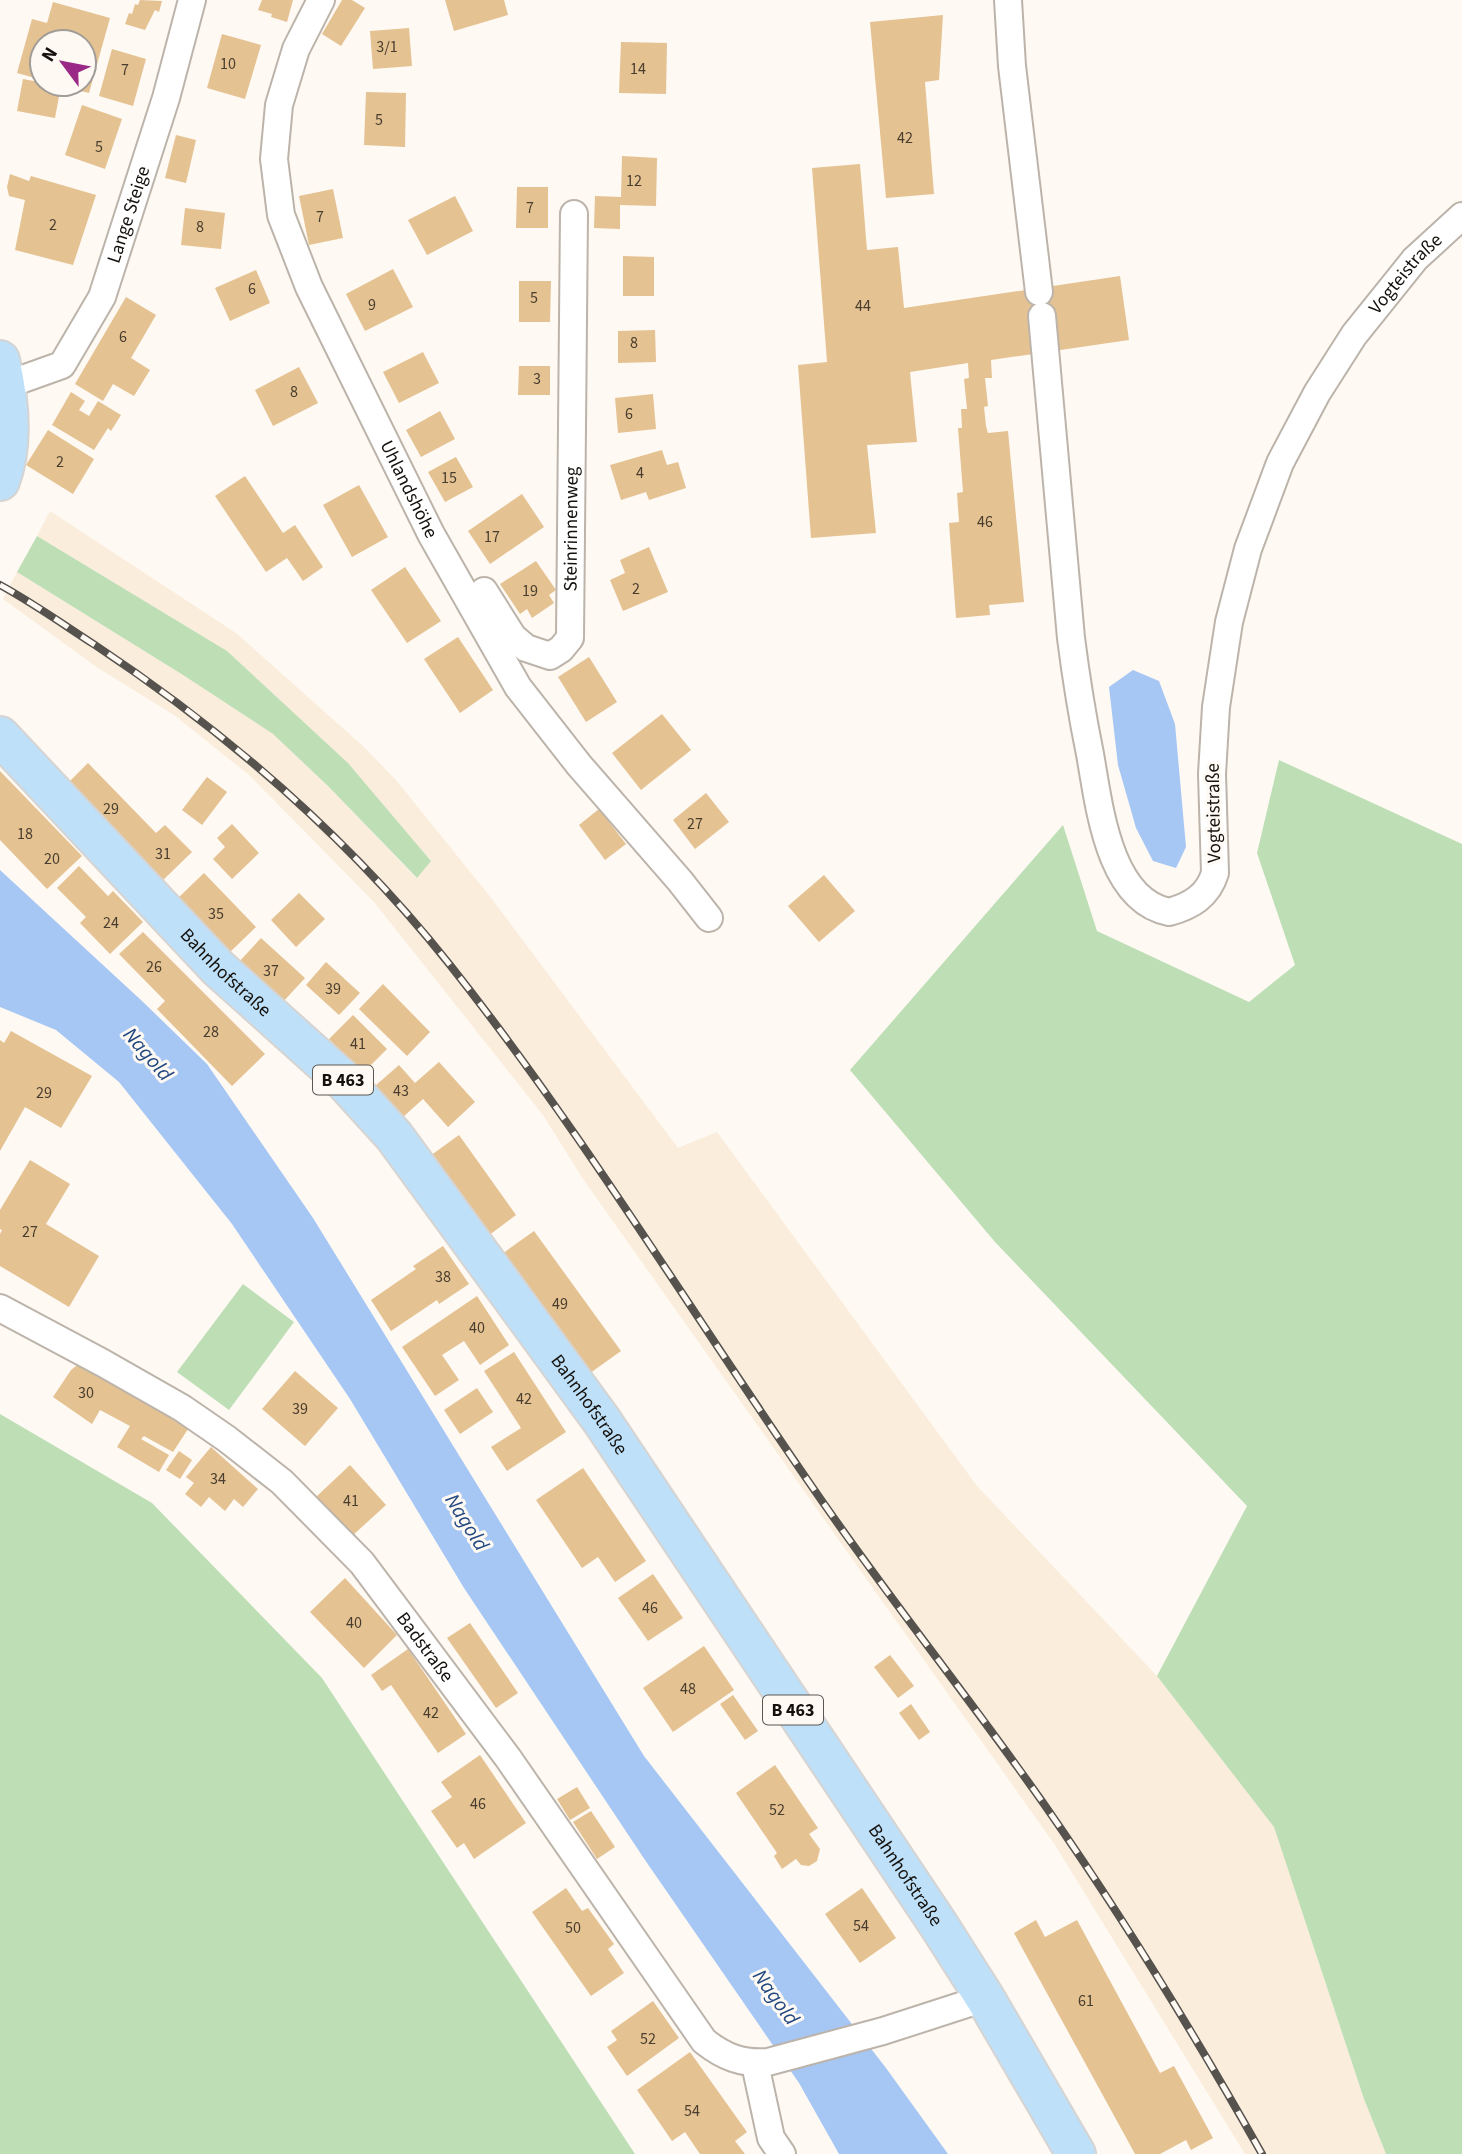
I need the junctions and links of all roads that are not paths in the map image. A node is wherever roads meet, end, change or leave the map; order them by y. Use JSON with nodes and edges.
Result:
{"nodes":[{"id":1,"x":192,"y":0,"type":"edge"},
{"id":2,"x":321,"y":0,"type":"edge"},
{"id":3,"x":1009,"y":0,"type":"edge"},
{"id":4,"x":574,"y":214,"type":"dead end"},
{"id":5,"x":1462,"y":216,"type":"edge"},
{"id":6,"x":2,"y":377,"type":"edge"},
{"id":7,"x":0,"y":481,"type":"edge"},
{"id":8,"x":431,"y":534,"type":"junction"},
{"id":9,"x":0,"y":736,"type":"edge"},
{"id":10,"x":709,"y":918,"type":"dead end"},
{"id":11,"x":0,"y":1308,"type":"edge"},
{"id":12,"x":985,"y":1998,"type":"junction"},
{"id":13,"x":761,"y":2063,"type":"junction"},
{"id":14,"x":773,"y":2149,"type":"edge"},
{"id":15,"x":1076,"y":2154,"type":"edge"}],
"edges":[{"from":1,"to":6,"type":"street","name":"Lange Steige"},
{"from":2,"to":8,"type":"street","name":"Uhlandshöhe"},
{"from":3,"to":5,"type":"street","name":"Vogteistraße"},
{"from":4,"to":8,"type":"street","name":"Steinrinnenweg"},
{"from":6,"to":7,"type":"main road"},
{"from":8,"to":10,"type":"street","name":"Uhlandshöhe"},
{"from":9,"to":12,"type":"main road","name":"Bahnhofstraße","number":"B 463"},
{"from":11,"to":13,"type":"street","name":"Badstraße"},
{"from":12,"to":13,"type":"street"},
{"from":12,"to":15,"type":"main road","name":"Bahnhofstraße","number":"B 463"},
{"from":13,"to":14,"type":"street"}]}
